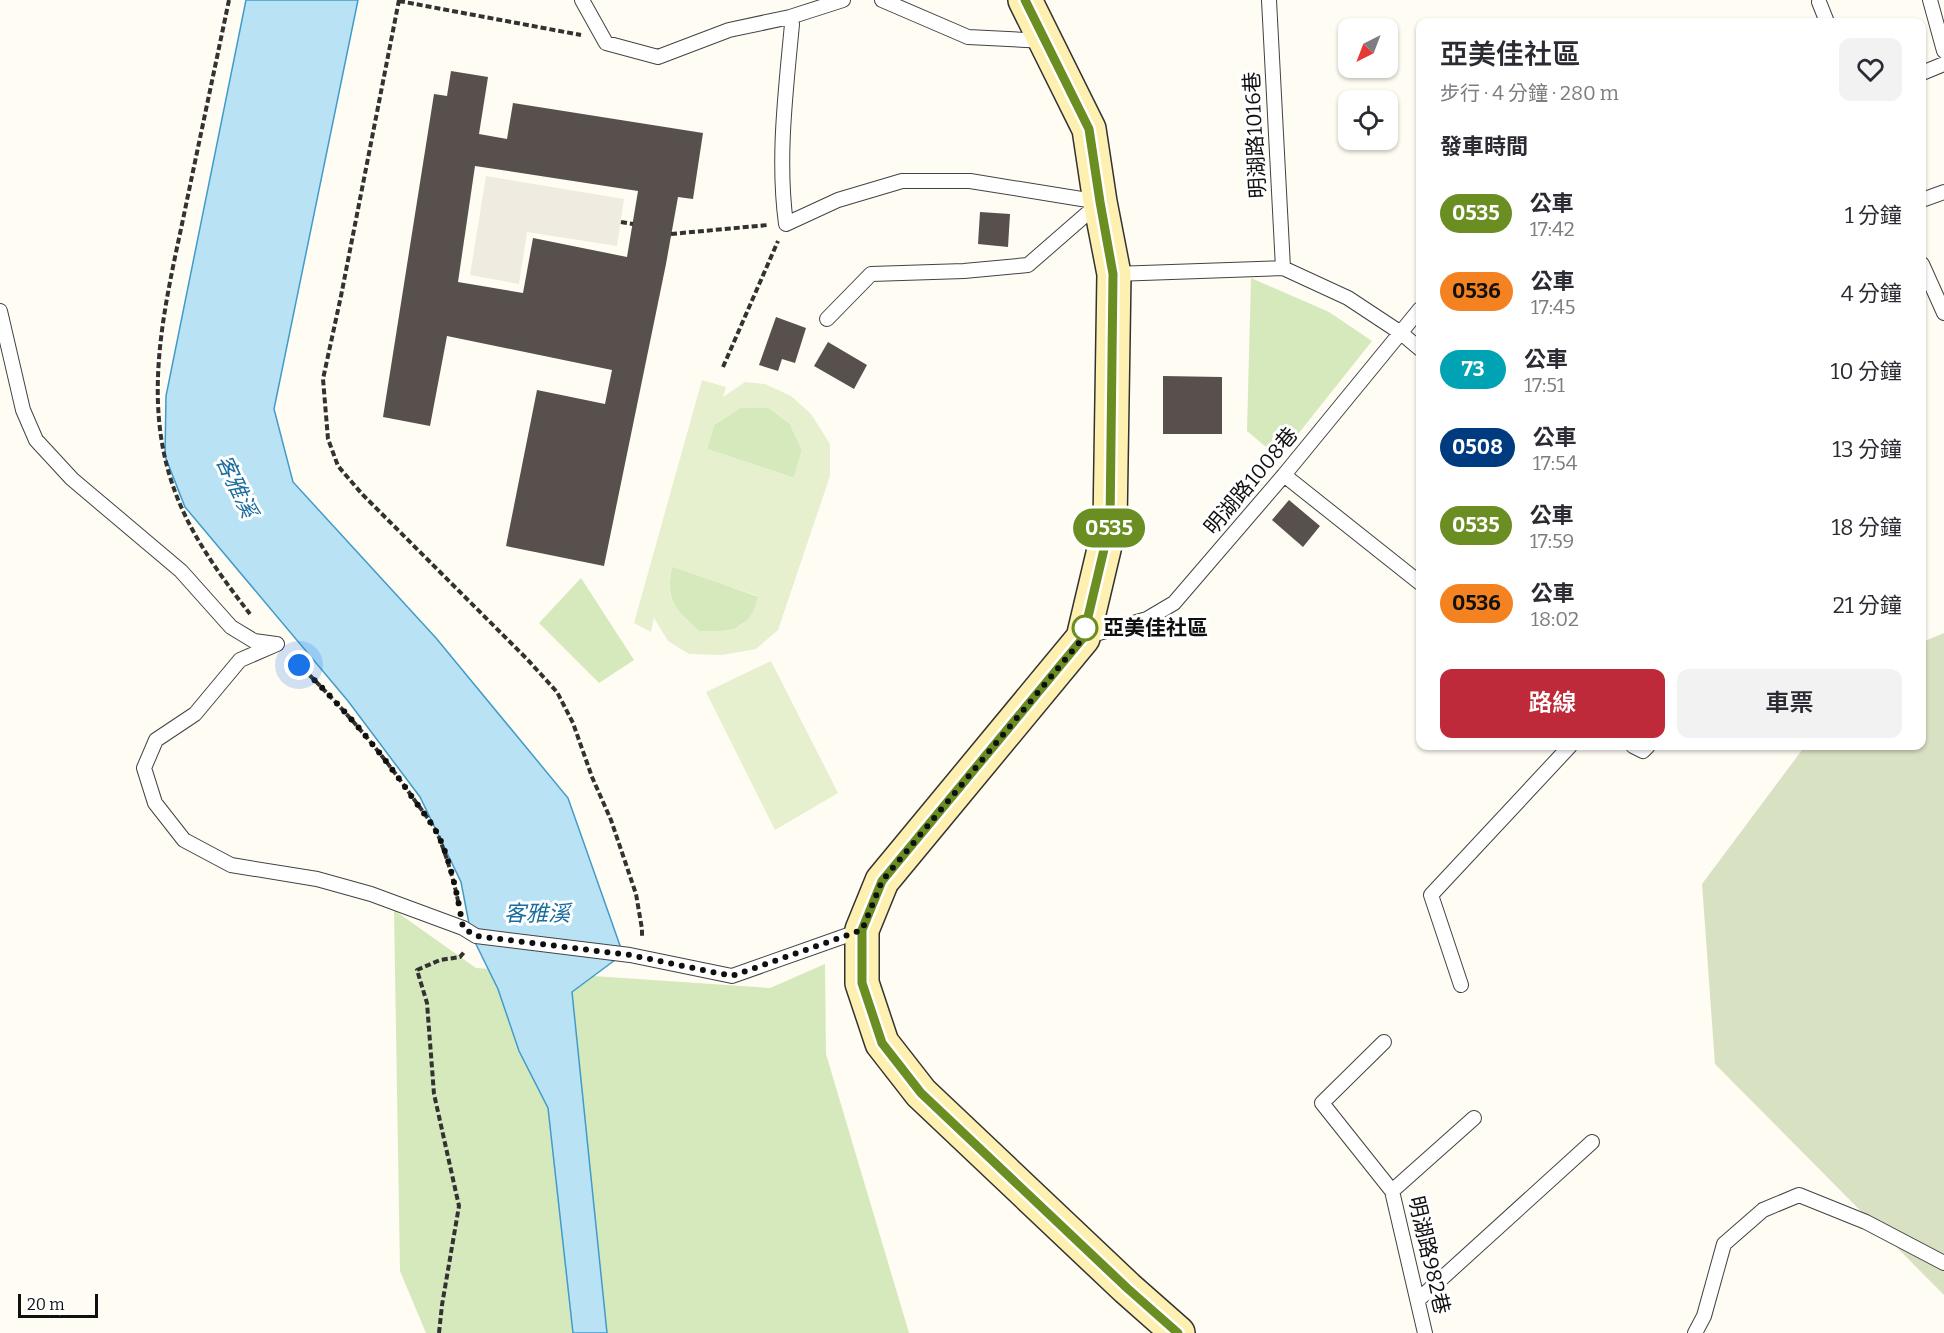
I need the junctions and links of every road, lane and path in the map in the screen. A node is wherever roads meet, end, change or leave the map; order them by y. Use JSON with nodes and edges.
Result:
{"nodes":[{"id":1,"x":230,"y":0,"type":"edge"},
{"id":2,"x":582,"y":0,"type":"edge"},
{"id":3,"x":843,"y":0,"type":"edge"},
{"id":4,"x":882,"y":0,"type":"edge"},
{"id":5,"x":1025,"y":0,"type":"edge"},
{"id":6,"x":1269,"y":0,"type":"edge"},
{"id":7,"x":1930,"y":0,"type":"edge"},
{"id":8,"x":399,"y":1,"type":"edge"},
{"id":9,"x":1819,"y":2,"type":"dead end"},
{"id":10,"x":790,"y":17,"type":"junction"},
{"id":11,"x":1825,"y":18,"type":"edge"},
{"id":12,"x":598,"y":28,"type":"junction"},
{"id":13,"x":1047,"y":41,"type":"junction"},
{"id":14,"x":1944,"y":51,"type":"edge"},
{"id":15,"x":1944,"y":64,"type":"edge"},
{"id":16,"x":1926,"y":71,"type":"edge"},
{"id":17,"x":1944,"y":192,"type":"edge"},
{"id":18,"x":1926,"y":199,"type":"edge"},
{"id":19,"x":1100,"y":202,"type":"junction"},
{"id":20,"x":621,"y":222,"type":"dead end"},
{"id":21,"x":633,"y":224,"type":"dead end"},
{"id":22,"x":786,"y":224,"type":"junction"},
{"id":23,"x":671,"y":234,"type":"dead end"},
{"id":24,"x":1283,"y":268,"type":"junction"},
{"id":25,"x":1926,"y":273,"type":"edge"},
{"id":26,"x":1113,"y":274,"type":"junction"},
{"id":27,"x":0,"y":311,"type":"edge"},
{"id":28,"x":1416,"y":314,"type":"edge"},
{"id":29,"x":1944,"y":314,"type":"edge"},
{"id":30,"x":827,"y":319,"type":"dead end"},
{"id":31,"x":1401,"y":333,"type":"junction"},
{"id":32,"x":1416,"y":346,"type":"edge"},
{"id":33,"x":723,"y":367,"type":"dead end"},
{"id":34,"x":1284,"y":475,"type":"junction"},
{"id":35,"x":1416,"y":580,"type":"edge"},
{"id":36,"x":1083,"y":638,"type":"junction"},
{"id":37,"x":278,"y":644,"type":"junction"},
{"id":38,"x":1566,"y":750,"type":"edge"},
{"id":39,"x":463,"y":928,"type":"junction"},
{"id":40,"x":862,"y":930,"type":"junction"},
{"id":41,"x":476,"y":936,"type":"junction"},
{"id":42,"x":635,"y":956,"type":"junction"},
{"id":43,"x":1461,"y":985,"type":"dead end"},
{"id":44,"x":1383,"y":1042,"type":"dead end"},
{"id":45,"x":1474,"y":1118,"type":"dead end"},
{"id":46,"x":1592,"y":1142,"type":"dead end"},
{"id":47,"x":1392,"y":1191,"type":"junction"},
{"id":48,"x":1944,"y":1263,"type":"edge"},
{"id":49,"x":1418,"y":1300,"type":"junction"},
{"id":50,"x":440,"y":1333,"type":"edge"},
{"id":51,"x":1178,"y":1333,"type":"edge"},
{"id":52,"x":1425,"y":1333,"type":"edge"},
{"id":53,"x":1695,"y":1333,"type":"edge"}],
"edges":[{"from":1,"to":37,"type":"path"},
{"from":2,"to":12,"type":"lane"},
{"from":3,"to":10,"type":"lane"},
{"from":4,"to":13,"type":"lane"},
{"from":5,"to":13,"type":"street"},
{"from":6,"to":24,"type":"lane","name":"明湖路1016巷"},
{"from":7,"to":14,"type":"lane"},
{"from":8,"to":12,"type":"path"},
{"from":8,"to":42,"type":"path"},
{"from":9,"to":11,"type":"lane"},
{"from":10,"to":12,"type":"lane"},
{"from":10,"to":22,"type":"lane"},
{"from":13,"to":19,"type":"street"},
{"from":15,"to":16,"type":"lane"},
{"from":17,"to":18,"type":"lane"},
{"from":19,"to":22,"type":"lane"},
{"from":19,"to":26,"type":"street"},
{"from":19,"to":30,"type":"lane"},
{"from":20,"to":21,"type":"path"},
{"from":22,"to":23,"type":"path"},
{"from":22,"to":33,"type":"path"},
{"from":24,"to":26,"type":"lane"},
{"from":24,"to":31,"type":"lane"},
{"from":25,"to":29,"type":"lane"},
{"from":26,"to":36,"type":"street"},
{"from":27,"to":37,"type":"lane"},
{"from":28,"to":31,"type":"lane","name":"明湖路1008巷"},
{"from":31,"to":32,"type":"lane"},
{"from":31,"to":34,"type":"lane","name":"明湖路1008巷"},
{"from":34,"to":35,"type":"lane"},
{"from":34,"to":36,"type":"lane","name":"明湖路1008巷"},
{"from":36,"to":40,"type":"street"},
{"from":37,"to":39,"type":"path"},
{"from":37,"to":39,"type":"lane"},
{"from":38,"to":43,"type":"lane"},
{"from":39,"to":41,"type":"lane"},
{"from":40,"to":42,"type":"lane"},
{"from":40,"to":51,"type":"street"},
{"from":41,"to":42,"type":"lane"},
{"from":41,"to":50,"type":"path"},
{"from":44,"to":47,"type":"lane","name":"明湖路982巷"},
{"from":45,"to":47,"type":"lane"},
{"from":46,"to":49,"type":"lane"},
{"from":47,"to":49,"type":"lane","name":"明湖路982巷"},
{"from":48,"to":53,"type":"lane"},
{"from":49,"to":52,"type":"lane","name":"明湖路982巷"}]}
